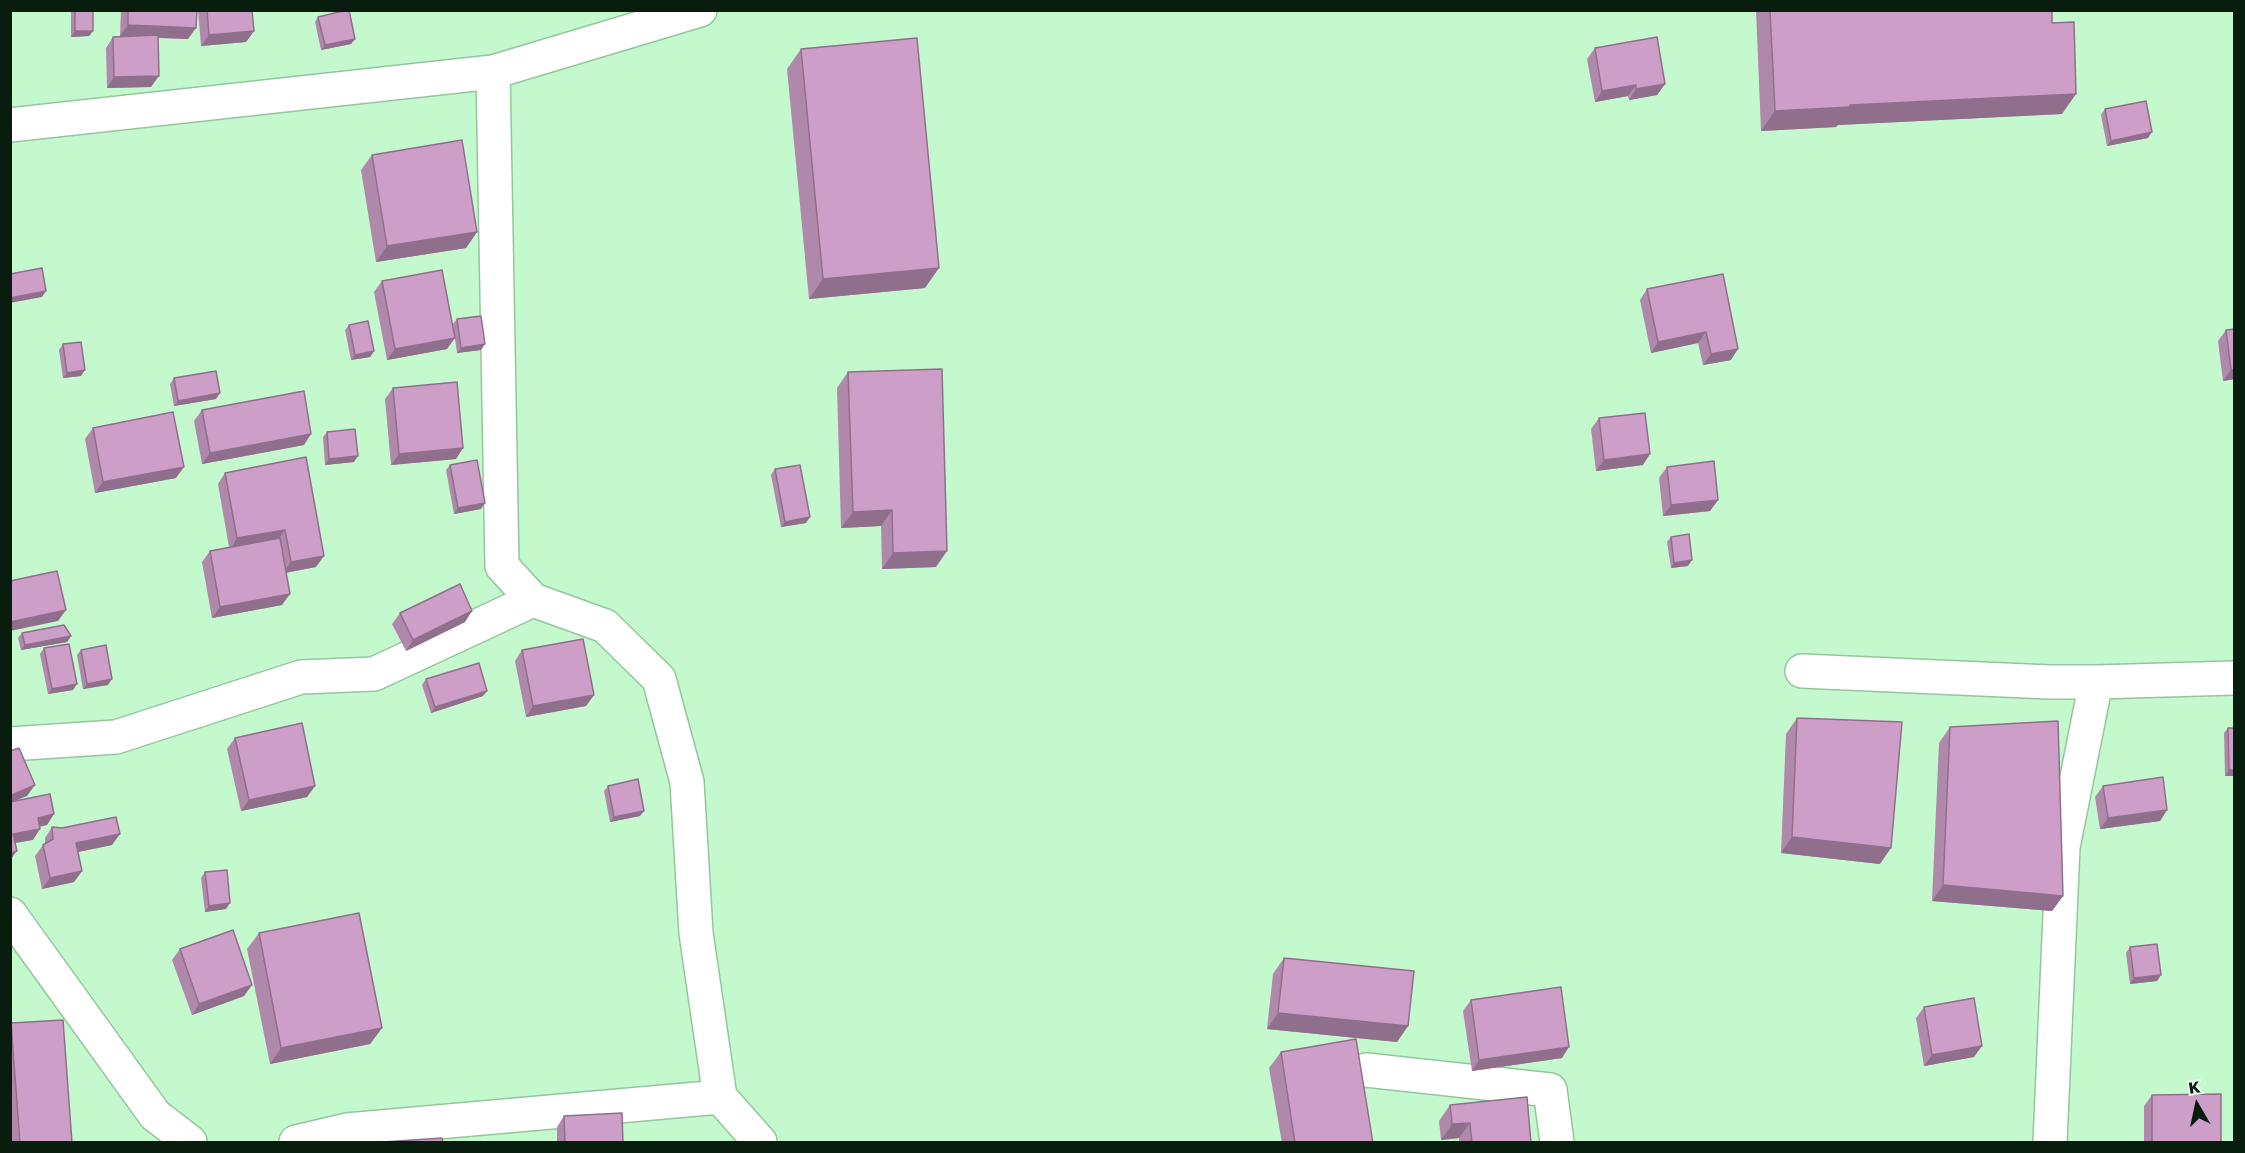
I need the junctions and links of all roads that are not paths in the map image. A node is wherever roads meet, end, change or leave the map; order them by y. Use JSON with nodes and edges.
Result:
{"nodes":[{"id":1,"x":700,"y":10,"type":"edge"},
{"id":2,"x":493,"y":72,"type":"junction"},
{"id":3,"x":10,"y":125,"type":"edge"},
{"id":4,"x":533,"y":600,"type":"junction"},
{"id":5,"x":1802,"y":671,"type":"dead end"},
{"id":6,"x":2235,"y":678,"type":"edge"},
{"id":7,"x":2096,"y":682,"type":"junction"},
{"id":8,"x":10,"y":744,"type":"edge"},
{"id":9,"x":10,"y":914,"type":"edge"},
{"id":10,"x":1366,"y":1070,"type":"dead end"},
{"id":11,"x":720,"y":1097,"type":"junction"},
{"id":12,"x":190,"y":1143,"type":"edge"},
{"id":13,"x":296,"y":1143,"type":"edge"},
{"id":14,"x":760,"y":1143,"type":"edge"},
{"id":15,"x":1557,"y":1143,"type":"edge"},
{"id":16,"x":2050,"y":1143,"type":"edge"}],
"edges":[{"from":1,"to":2,"type":"street"},
{"from":2,"to":3,"type":"street"},
{"from":2,"to":4,"type":"street"},
{"from":4,"to":8,"type":"street"},
{"from":4,"to":11,"type":"street"},
{"from":5,"to":7,"type":"street"},
{"from":6,"to":7,"type":"street"},
{"from":7,"to":16,"type":"street"},
{"from":9,"to":12,"type":"street"},
{"from":10,"to":15,"type":"street"},
{"from":11,"to":13,"type":"street"},
{"from":11,"to":14,"type":"street"}]}
